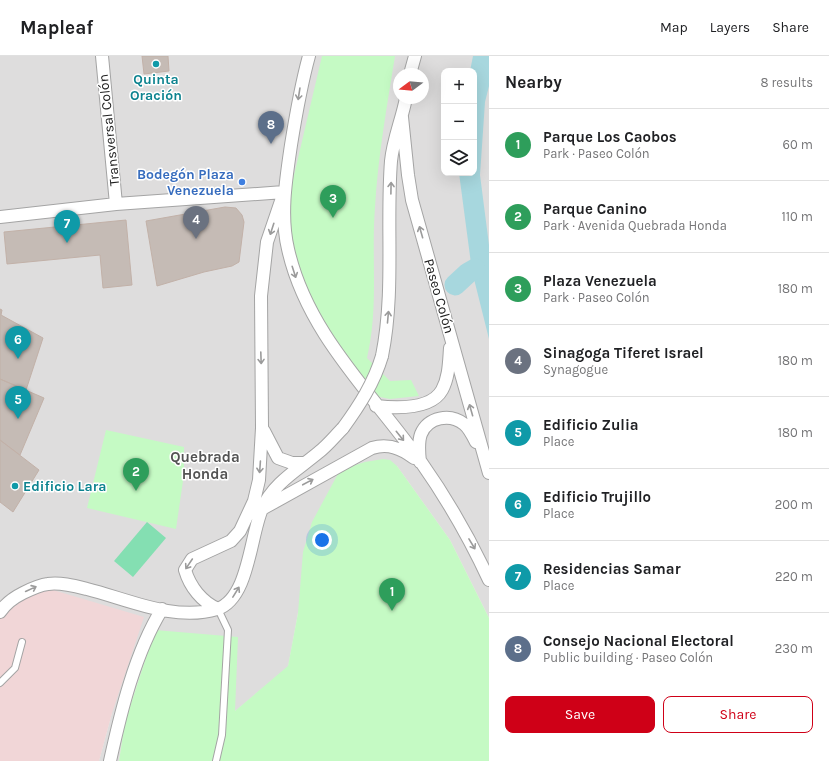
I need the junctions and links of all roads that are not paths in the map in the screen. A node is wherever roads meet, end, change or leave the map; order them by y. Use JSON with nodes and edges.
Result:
{"nodes":[{"id":1,"x":102,"y":56,"type":"edge"},
{"id":2,"x":309,"y":56,"type":"edge"},
{"id":3,"x":415,"y":56,"type":"edge"},
{"id":4,"x":412,"y":68,"type":"edge"},
{"id":5,"x":405,"y":104,"type":"edge"},
{"id":6,"x":402,"y":117,"type":"junction"},
{"id":7,"x":284,"y":192,"type":"junction"},
{"id":8,"x":116,"y":204,"type":"junction"},
{"id":9,"x":0,"y":217,"type":"edge"},
{"id":10,"x":451,"y":338,"type":"junction"},
{"id":11,"x":376,"y":406,"type":"junction"},
{"id":12,"x":262,"y":428,"type":"junction"},
{"id":13,"x":420,"y":462,"type":"junction"},
{"id":14,"x":305,"y":463,"type":"junction"},
{"id":15,"x":487,"y":467,"type":"edge"},
{"id":16,"x":262,"y":509,"type":"junction"},
{"id":17,"x":489,"y":580,"type":"edge"},
{"id":18,"x":162,"y":609,"type":"junction"},
{"id":19,"x":218,"y":609,"type":"junction"},
{"id":20,"x":0,"y":612,"type":"edge"},
{"id":21,"x":22,"y":642,"type":"dead end"},
{"id":22,"x":0,"y":683,"type":"edge"},
{"id":23,"x":110,"y":761,"type":"edge"},
{"id":24,"x":216,"y":761,"type":"edge"}],
"edges":[{"from":1,"to":8,"type":"street","name":"Transversal Colón"},
{"from":2,"to":7,"type":"street","one_way":true},
{"from":3,"to":4,"type":"street"},
{"from":5,"to":6,"type":"street","name":"Paseo Colón"},
{"from":10,"to":6,"type":"street","name":"Paseo Colón","one_way":true},
{"from":14,"to":6,"type":"street","name":"Paseo Colón","one_way":true,"bridge":true},
{"from":7,"to":8,"type":"street"},
{"from":7,"to":11,"type":"street","one_way":true},
{"from":7,"to":12,"type":"street","one_way":true},
{"from":8,"to":9,"type":"street"},
{"from":10,"to":11,"type":"street"},
{"from":15,"to":10,"type":"street","name":"Paseo Colón","one_way":true},
{"from":11,"to":13,"type":"street","one_way":true},
{"from":12,"to":14,"type":"street"},
{"from":12,"to":19,"type":"street","one_way":true},
{"from":13,"to":15,"type":"street"},
{"from":16,"to":13,"type":"street","one_way":true},
{"from":13,"to":17,"type":"street","one_way":true},
{"from":14,"to":16,"type":"street","name":"Paseo Colón"},
{"from":19,"to":16,"type":"street","name":"Paseo Colón","one_way":true},
{"from":18,"to":19,"type":"street"},
{"from":20,"to":18,"type":"street","one_way":true},
{"from":18,"to":23,"type":"street"},
{"from":19,"to":24,"type":"lane"},
{"from":21,"to":22,"type":"lane"}]}
